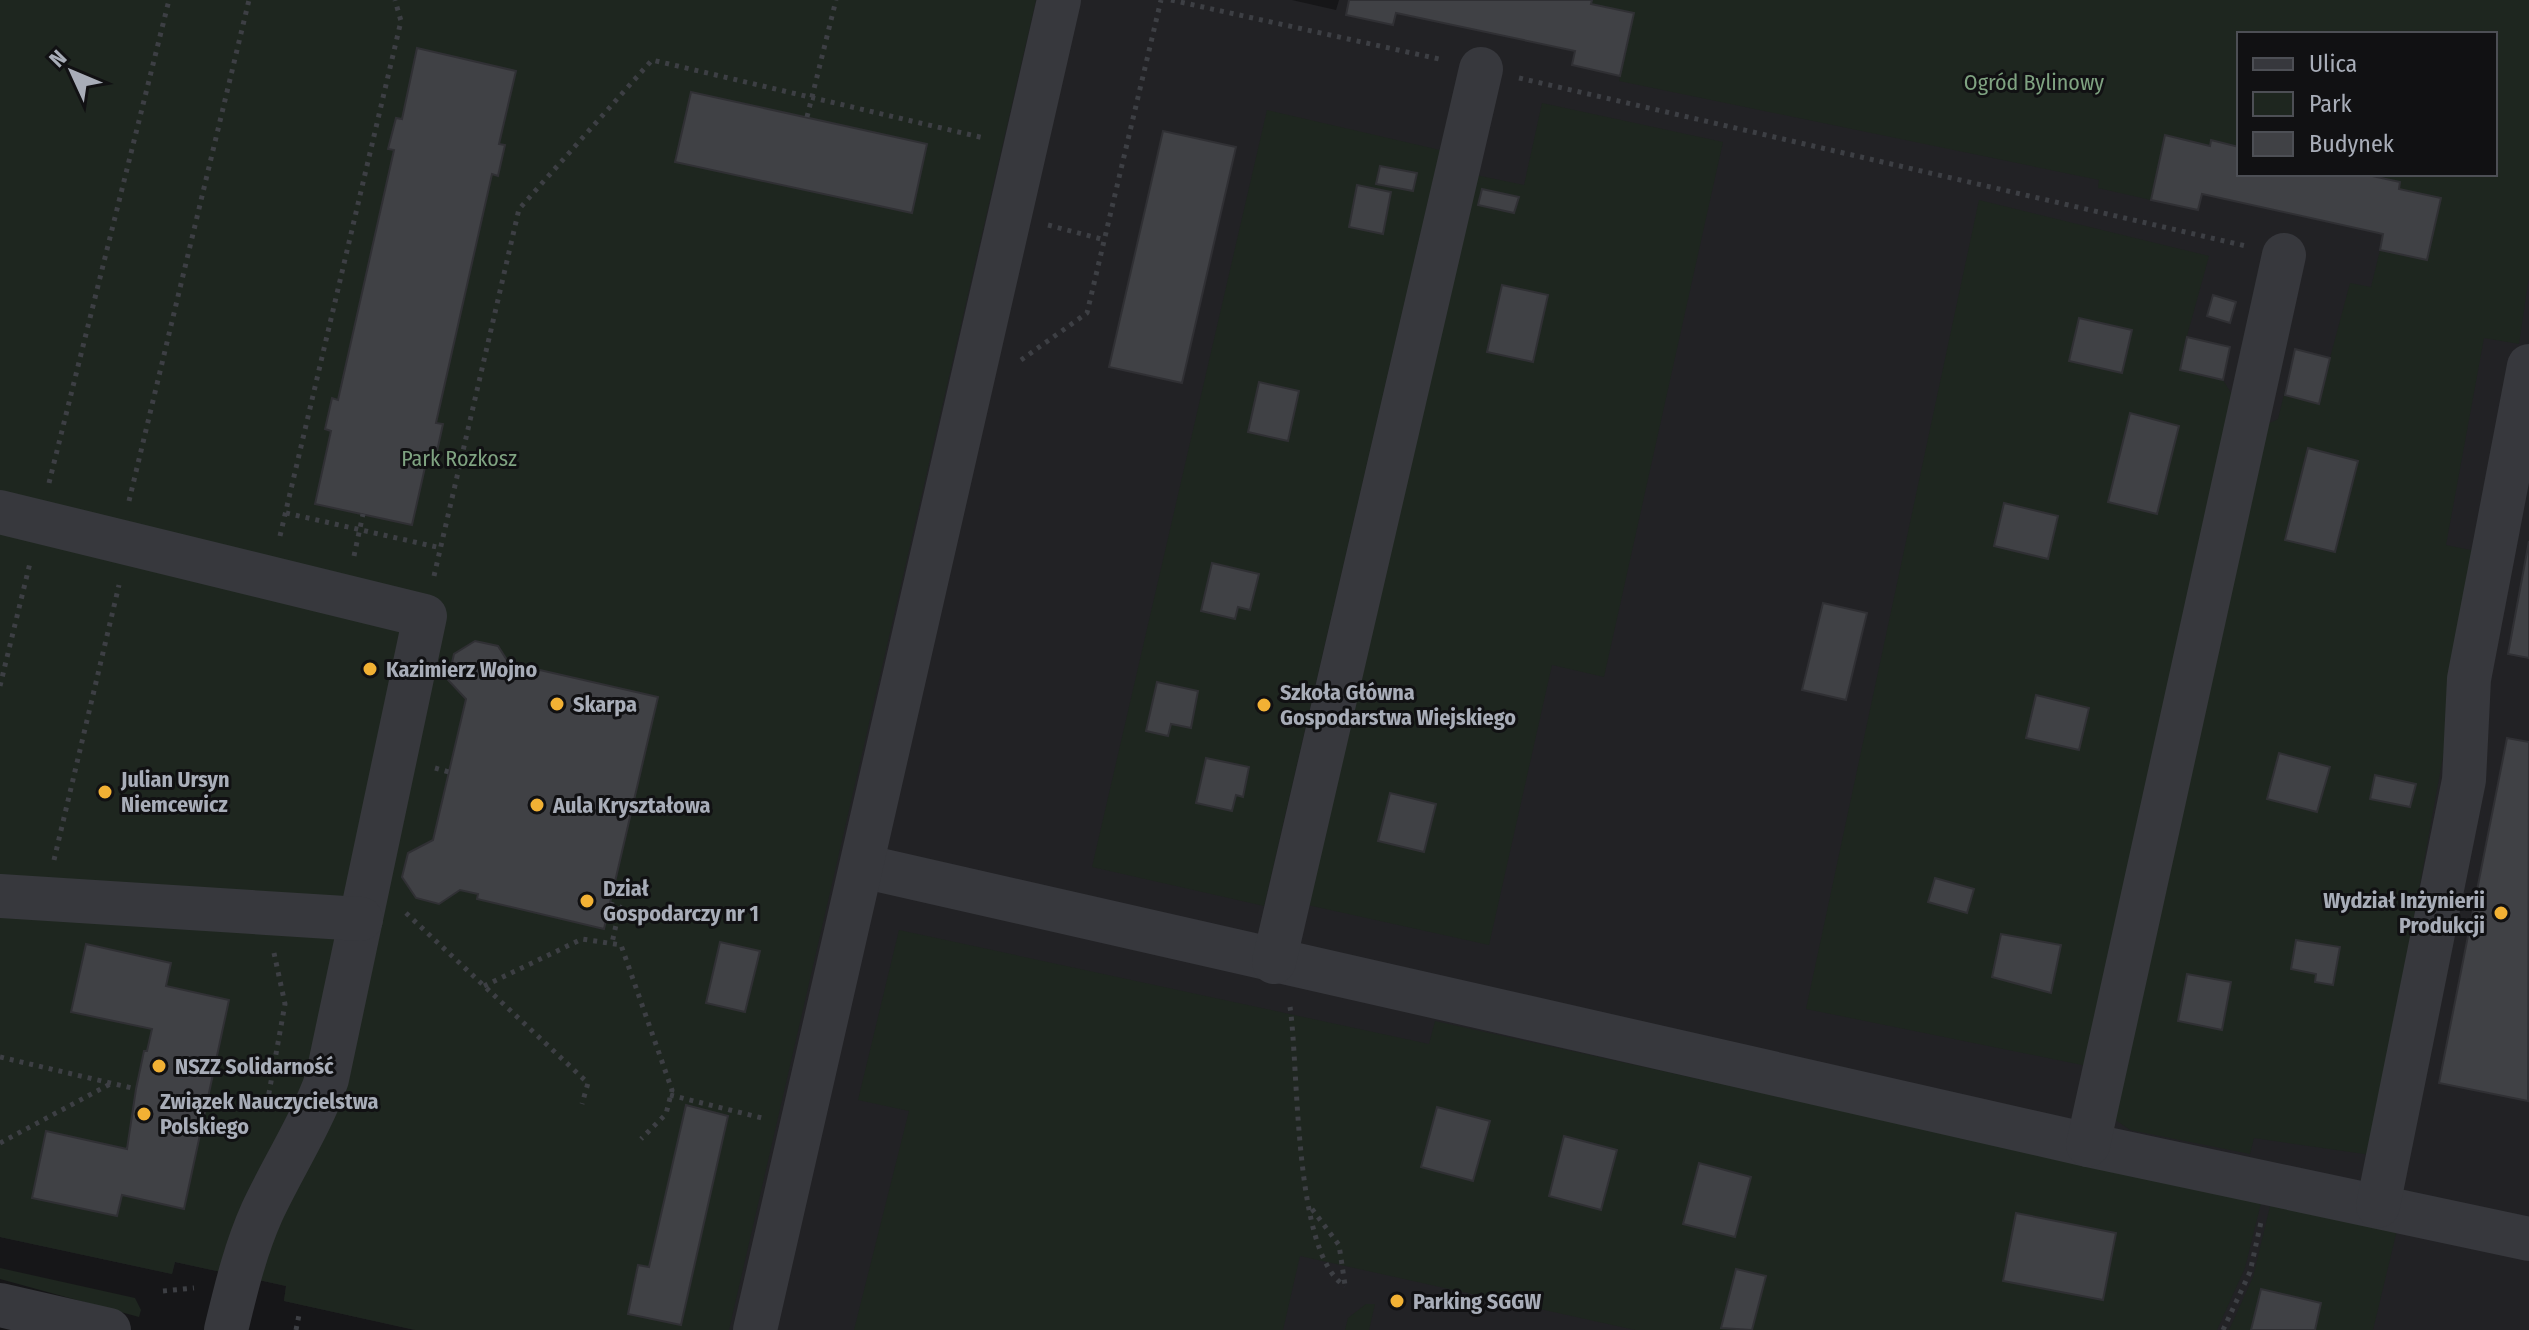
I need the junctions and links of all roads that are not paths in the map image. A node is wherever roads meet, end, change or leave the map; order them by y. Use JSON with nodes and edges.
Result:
{"nodes":[{"id":1,"x":1059,"y":0,"type":"edge"},
{"id":2,"x":1481,"y":69,"type":"road end"},
{"id":3,"x":2284,"y":255,"type":"road end"},
{"id":4,"x":2529,"y":366,"type":"edge"},
{"id":5,"x":20,"y":517,"type":"edge"},
{"id":6,"x":862,"y":866,"type":"junction"},
{"id":7,"x":0,"y":896,"type":"edge"},
{"id":8,"x":366,"y":899,"type":"junction"},
{"id":9,"x":1274,"y":962,"type":"junction"},
{"id":10,"x":2088,"y":1145,"type":"junction"},
{"id":11,"x":2378,"y":1206,"type":"junction"},
{"id":12,"x":2529,"y":1239,"type":"edge"},
{"id":13,"x":0,"y":1305,"type":"edge"},
{"id":14,"x":109,"y":1330,"type":"edge"},
{"id":15,"x":226,"y":1330,"type":"edge"},
{"id":16,"x":755,"y":1330,"type":"edge"}],
"edges":[{"from":1,"to":6,"type":"street"},
{"from":2,"to":9,"type":"street"},
{"from":3,"to":10,"type":"street"},
{"from":4,"to":11,"type":"street"},
{"from":5,"to":8,"type":"street"},
{"from":6,"to":9,"type":"street"},
{"from":6,"to":16,"type":"street"},
{"from":7,"to":8,"type":"street"},
{"from":8,"to":15,"type":"street"},
{"from":9,"to":10,"type":"street"},
{"from":10,"to":11,"type":"street"},
{"from":11,"to":12,"type":"street"},
{"from":13,"to":14,"type":"street"}]}
